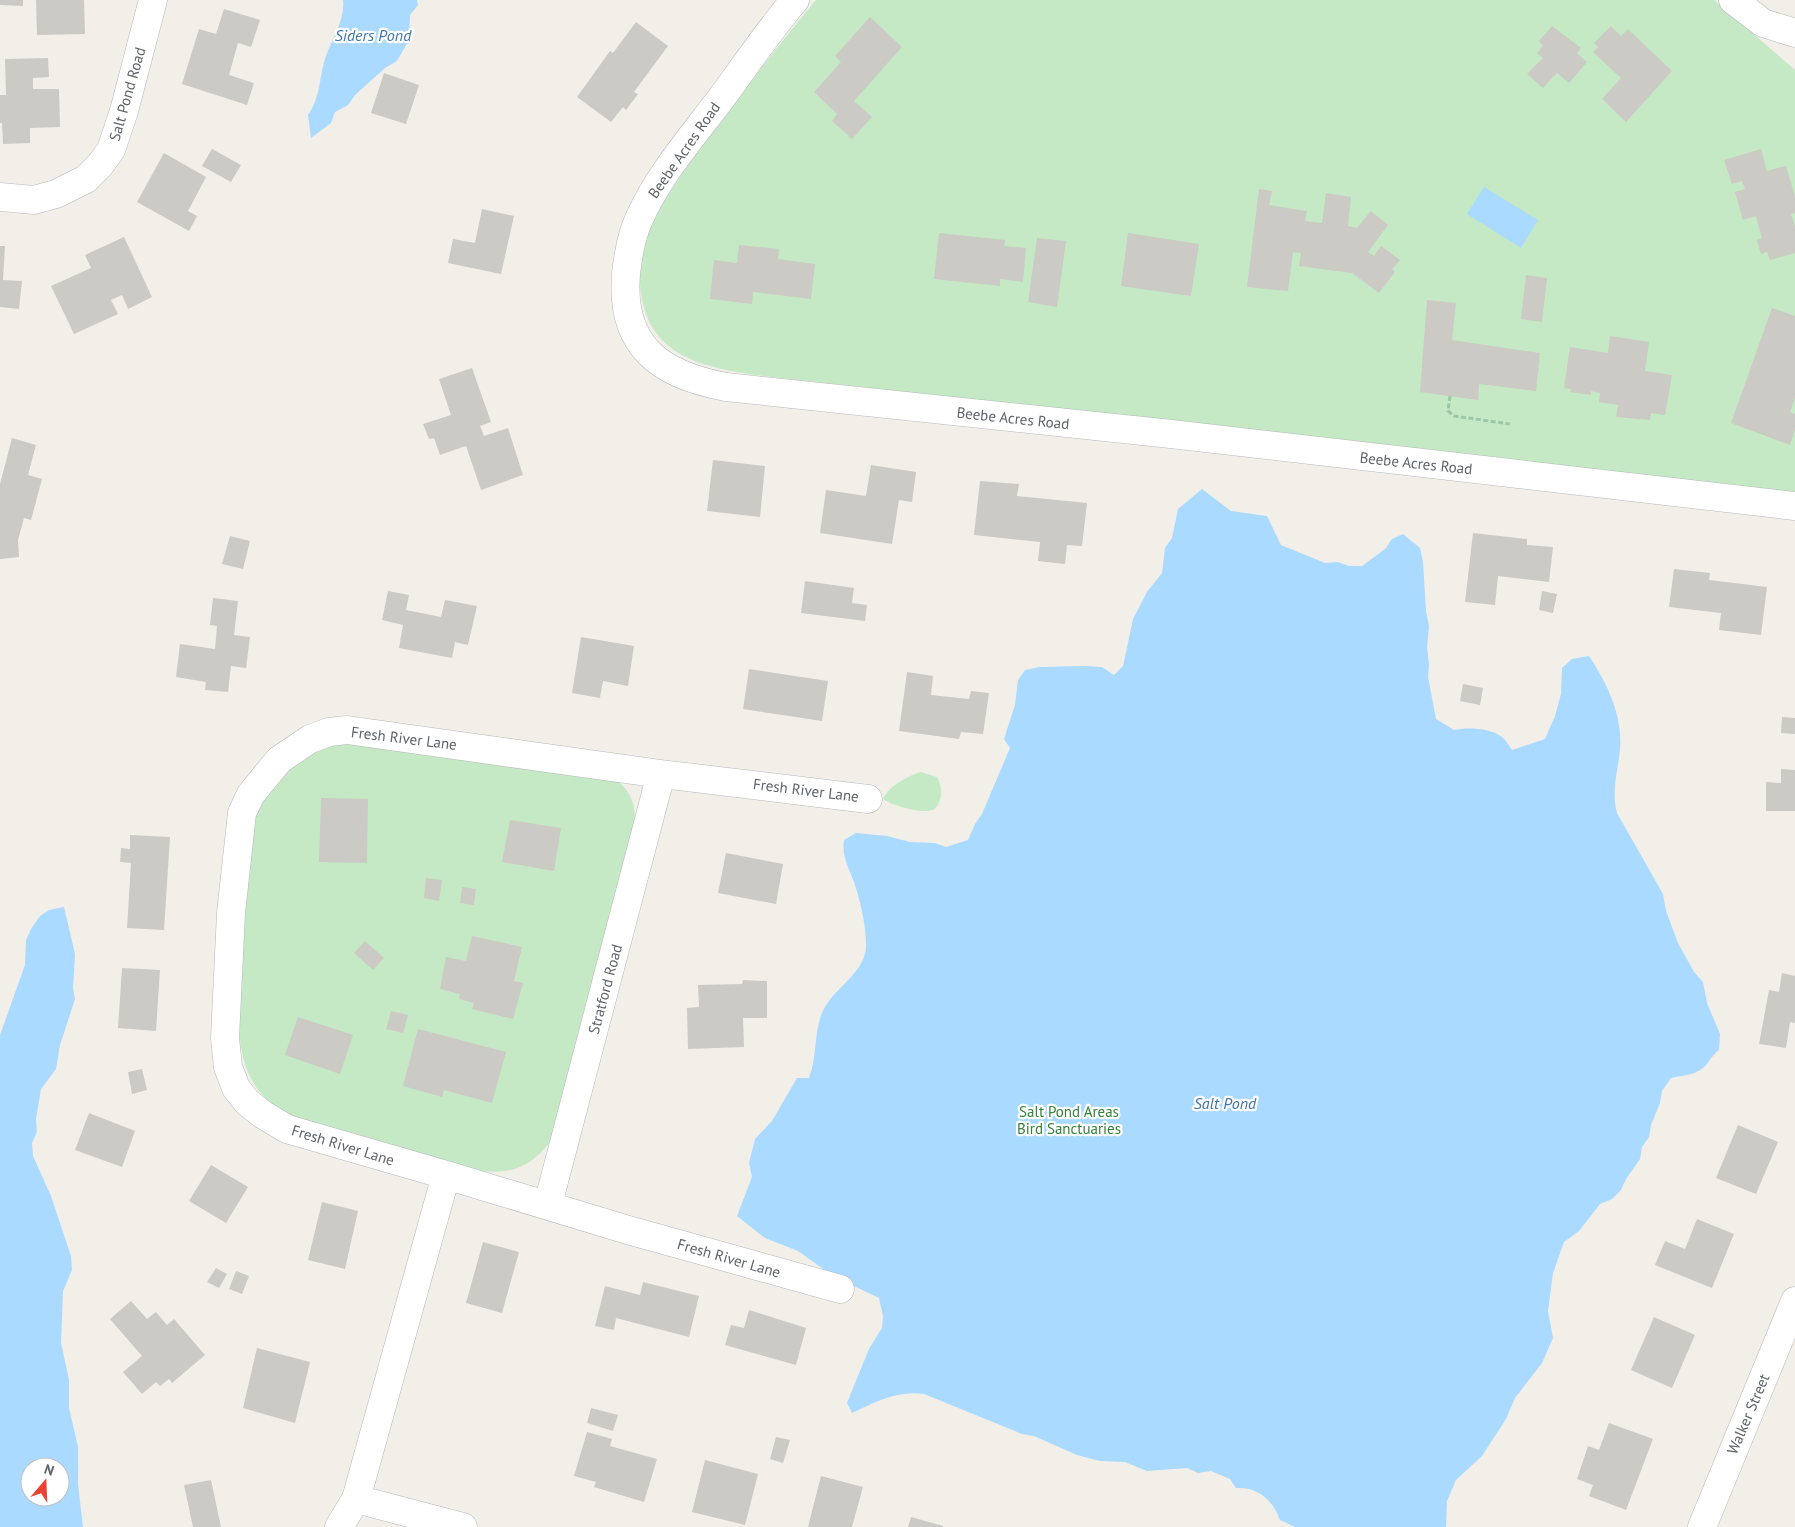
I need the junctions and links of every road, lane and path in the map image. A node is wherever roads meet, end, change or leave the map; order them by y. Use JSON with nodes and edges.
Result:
{"nodes":[{"id":1,"x":153,"y":0,"type":"edge"},
{"id":2,"x":795,"y":0,"type":"edge"},
{"id":3,"x":1733,"y":0,"type":"edge"},
{"id":4,"x":1795,"y":33,"type":"edge"},
{"id":5,"x":0,"y":197,"type":"edge"},
{"id":6,"x":1450,"y":396,"type":"dead end"},
{"id":7,"x":1510,"y":424,"type":"dead end"},
{"id":8,"x":1795,"y":506,"type":"edge"},
{"id":9,"x":661,"y":774,"type":"junction"},
{"id":10,"x":868,"y":799,"type":"dead end"},
{"id":11,"x":446,"y":1175,"type":"junction"},
{"id":12,"x":548,"y":1204,"type":"junction"},
{"id":13,"x":840,"y":1289,"type":"dead end"},
{"id":14,"x":1795,"y":1301,"type":"edge"},
{"id":15,"x":356,"y":1499,"type":"junction"},
{"id":16,"x":339,"y":1527,"type":"edge"},
{"id":17,"x":463,"y":1527,"type":"edge"},
{"id":18,"x":1702,"y":1527,"type":"edge"}],
"edges":[{"from":1,"to":5,"type":"street","name":"Salt Pond Road"},
{"from":2,"to":8,"type":"street","name":"Beebe Acres Road"},
{"from":3,"to":4,"type":"street"},
{"from":6,"to":7,"type":"path"},
{"from":9,"to":10,"type":"street","name":"Fresh River Lane"},
{"from":9,"to":11,"type":"street","name":"Fresh River Lane"},
{"from":9,"to":12,"type":"street","name":"Stratford Road"},
{"from":11,"to":12,"type":"street","name":"Fresh River Lane"},
{"from":11,"to":15,"type":"street"},
{"from":12,"to":13,"type":"street","name":"Fresh River Lane"},
{"from":14,"to":18,"type":"street","name":"Walker Street"},
{"from":15,"to":16,"type":"street"},
{"from":15,"to":17,"type":"street"}]}
